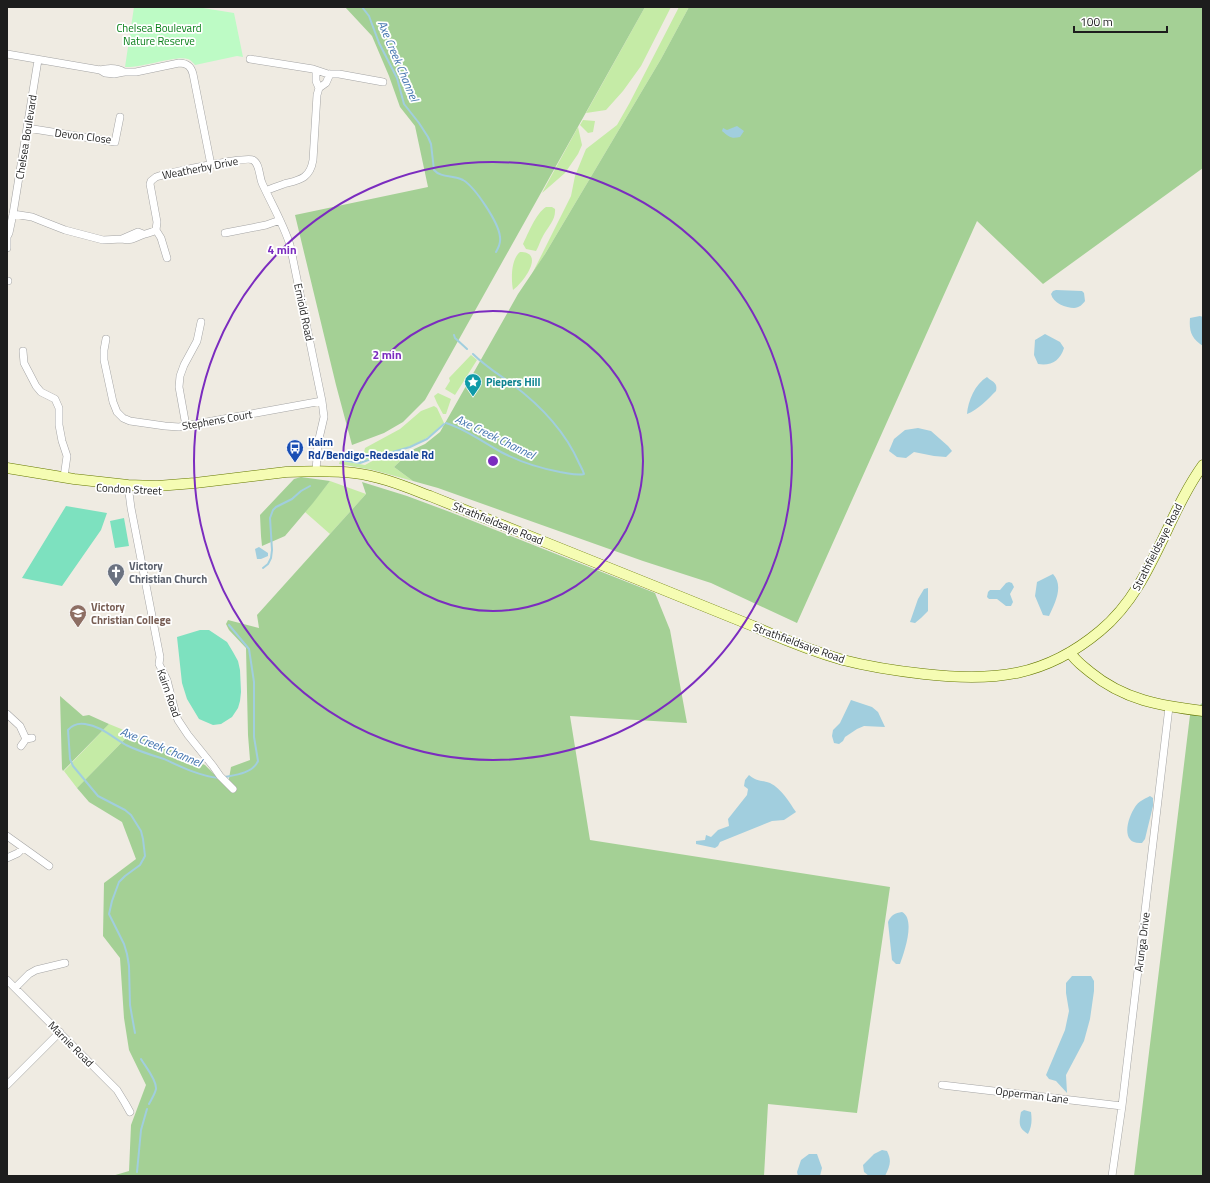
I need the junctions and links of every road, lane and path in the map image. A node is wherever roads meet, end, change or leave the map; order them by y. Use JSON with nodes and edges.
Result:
{"nodes":[{"id":1,"x":7,"y":54,"type":"edge"},
{"id":2,"x":250,"y":59,"type":"dead end"},
{"id":3,"x":38,"y":60,"type":"junction"},
{"id":4,"x":316,"y":71,"type":"junction"},
{"id":5,"x":330,"y":74,"type":"junction"},
{"id":6,"x":383,"y":82,"type":"dead end"},
{"id":7,"x":318,"y":88,"type":"junction"},
{"id":8,"x":120,"y":117,"type":"dead end"},
{"id":9,"x":27,"y":128,"type":"junction"},
{"id":10,"x":253,"y":160,"type":"joint"},
{"id":11,"x":211,"y":165,"type":"junction"},
{"id":12,"x":266,"y":191,"type":"junction"},
{"id":13,"x":13,"y":214,"type":"junction"},
{"id":14,"x":280,"y":220,"type":"junction"},
{"id":15,"x":156,"y":230,"type":"junction"},
{"id":16,"x":225,"y":233,"type":"dead end"},
{"id":17,"x":7,"y":237,"type":"edge"},
{"id":18,"x":7,"y":248,"type":"edge"},
{"id":19,"x":167,"y":260,"type":"dead end"},
{"id":20,"x":201,"y":322,"type":"dead end"},
{"id":21,"x":106,"y":339,"type":"dead end"},
{"id":22,"x":23,"y":351,"type":"dead end"},
{"id":23,"x":322,"y":401,"type":"junction"},
{"id":24,"x":186,"y":426,"type":"junction"},
{"id":25,"x":1203,"y":465,"type":"edge"},
{"id":26,"x":7,"y":468,"type":"edge"},
{"id":27,"x":316,"y":471,"type":"junction"},
{"id":28,"x":7,"y":474,"type":"edge"},
{"id":29,"x":64,"y":477,"type":"junction"},
{"id":30,"x":128,"y":488,"type":"junction"},
{"id":31,"x":1070,"y":652,"type":"junction"},
{"id":32,"x":1169,"y":707,"type":"junction"},
{"id":33,"x":1203,"y":711,"type":"edge"},
{"id":34,"x":7,"y":714,"type":"edge"},
{"id":35,"x":21,"y":746,"type":"dead end"},
{"id":36,"x":232,"y":789,"type":"dead end"},
{"id":37,"x":7,"y":836,"type":"edge"},
{"id":38,"x":23,"y":848,"type":"junction"},
{"id":39,"x":7,"y":858,"type":"edge"},
{"id":40,"x":49,"y":866,"type":"dead end"},
{"id":41,"x":64,"y":963,"type":"dead end"},
{"id":42,"x":7,"y":980,"type":"edge"},
{"id":43,"x":15,"y":988,"type":"junction"},
{"id":44,"x":60,"y":1032,"type":"junction"},
{"id":45,"x":7,"y":1085,"type":"edge"},
{"id":46,"x":942,"y":1085,"type":"dead end"},
{"id":47,"x":1122,"y":1106,"type":"junction"},
{"id":48,"x":130,"y":1112,"type":"dead end"},
{"id":49,"x":1112,"y":1176,"type":"edge"}],
"edges":[{"from":1,"to":3,"type":"street"},
{"from":2,"to":4,"type":"street"},
{"from":3,"to":9,"type":"street","name":"Chelsea Boulevard"},
{"from":3,"to":11,"type":"street"},
{"from":4,"to":5,"type":"street"},
{"from":4,"to":7,"type":"street"},
{"from":5,"to":6,"type":"street"},
{"from":5,"to":7,"type":"street"},
{"from":7,"to":12,"type":"street"},
{"from":8,"to":9,"type":"street","name":"Devon Close"},
{"from":9,"to":13,"type":"street","name":"Chelsea Boulevard"},
{"from":10,"to":11,"type":"street","name":"Weatherby Drive"},
{"from":10,"to":12,"type":"street","name":"Erniold Road"},
{"from":11,"to":15,"type":"street","name":"Weatherby Drive"},
{"from":12,"to":14,"type":"street","name":"Erniold Road"},
{"from":13,"to":15,"type":"street"},
{"from":13,"to":17,"type":"street","name":"Chelsea Boulevard"},
{"from":14,"to":16,"type":"street"},
{"from":14,"to":23,"type":"street","name":"Erniold Road"},
{"from":15,"to":19,"type":"street","name":"Weatherby Drive"},
{"from":17,"to":18,"type":"street","name":"Chelsea Boulevard"},
{"from":20,"to":24,"type":"street"},
{"from":21,"to":24,"type":"street","name":"Stephens Court"},
{"from":22,"to":29,"type":"street"},
{"from":23,"to":24,"type":"street","name":"Stephens Court"},
{"from":23,"to":27,"type":"street","name":"Erniold Road"},
{"from":25,"to":31,"type":"main road","name":"Strathfieldsaye Road"},
{"from":26,"to":29,"type":"main road","name":"Condon Street"},
{"from":27,"to":30,"type":"main road","name":"Condon Street"},
{"from":27,"to":31,"type":"main road","name":"Strathfieldsaye Road"},
{"from":28,"to":30,"type":"main road","name":"Condon Street"},
{"from":29,"to":30,"type":"main road","name":"Condon Street"},
{"from":30,"to":36,"type":"street","name":"Kairn Road"},
{"from":31,"to":32,"type":"main road"},
{"from":32,"to":33,"type":"main road"},
{"from":32,"to":47,"type":"street","name":"Arunga Drive"},
{"from":34,"to":35,"type":"street"},
{"from":37,"to":38,"type":"street"},
{"from":38,"to":39,"type":"street"},
{"from":38,"to":40,"type":"street"},
{"from":41,"to":43,"type":"street"},
{"from":42,"to":43,"type":"street","name":"Marnie Road"},
{"from":43,"to":44,"type":"street","name":"Marnie Road"},
{"from":44,"to":45,"type":"street"},
{"from":44,"to":48,"type":"street","name":"Marnie Road"},
{"from":46,"to":47,"type":"street","name":"Opperman Lane"},
{"from":47,"to":49,"type":"street","name":"Arunga Drive"}]}
